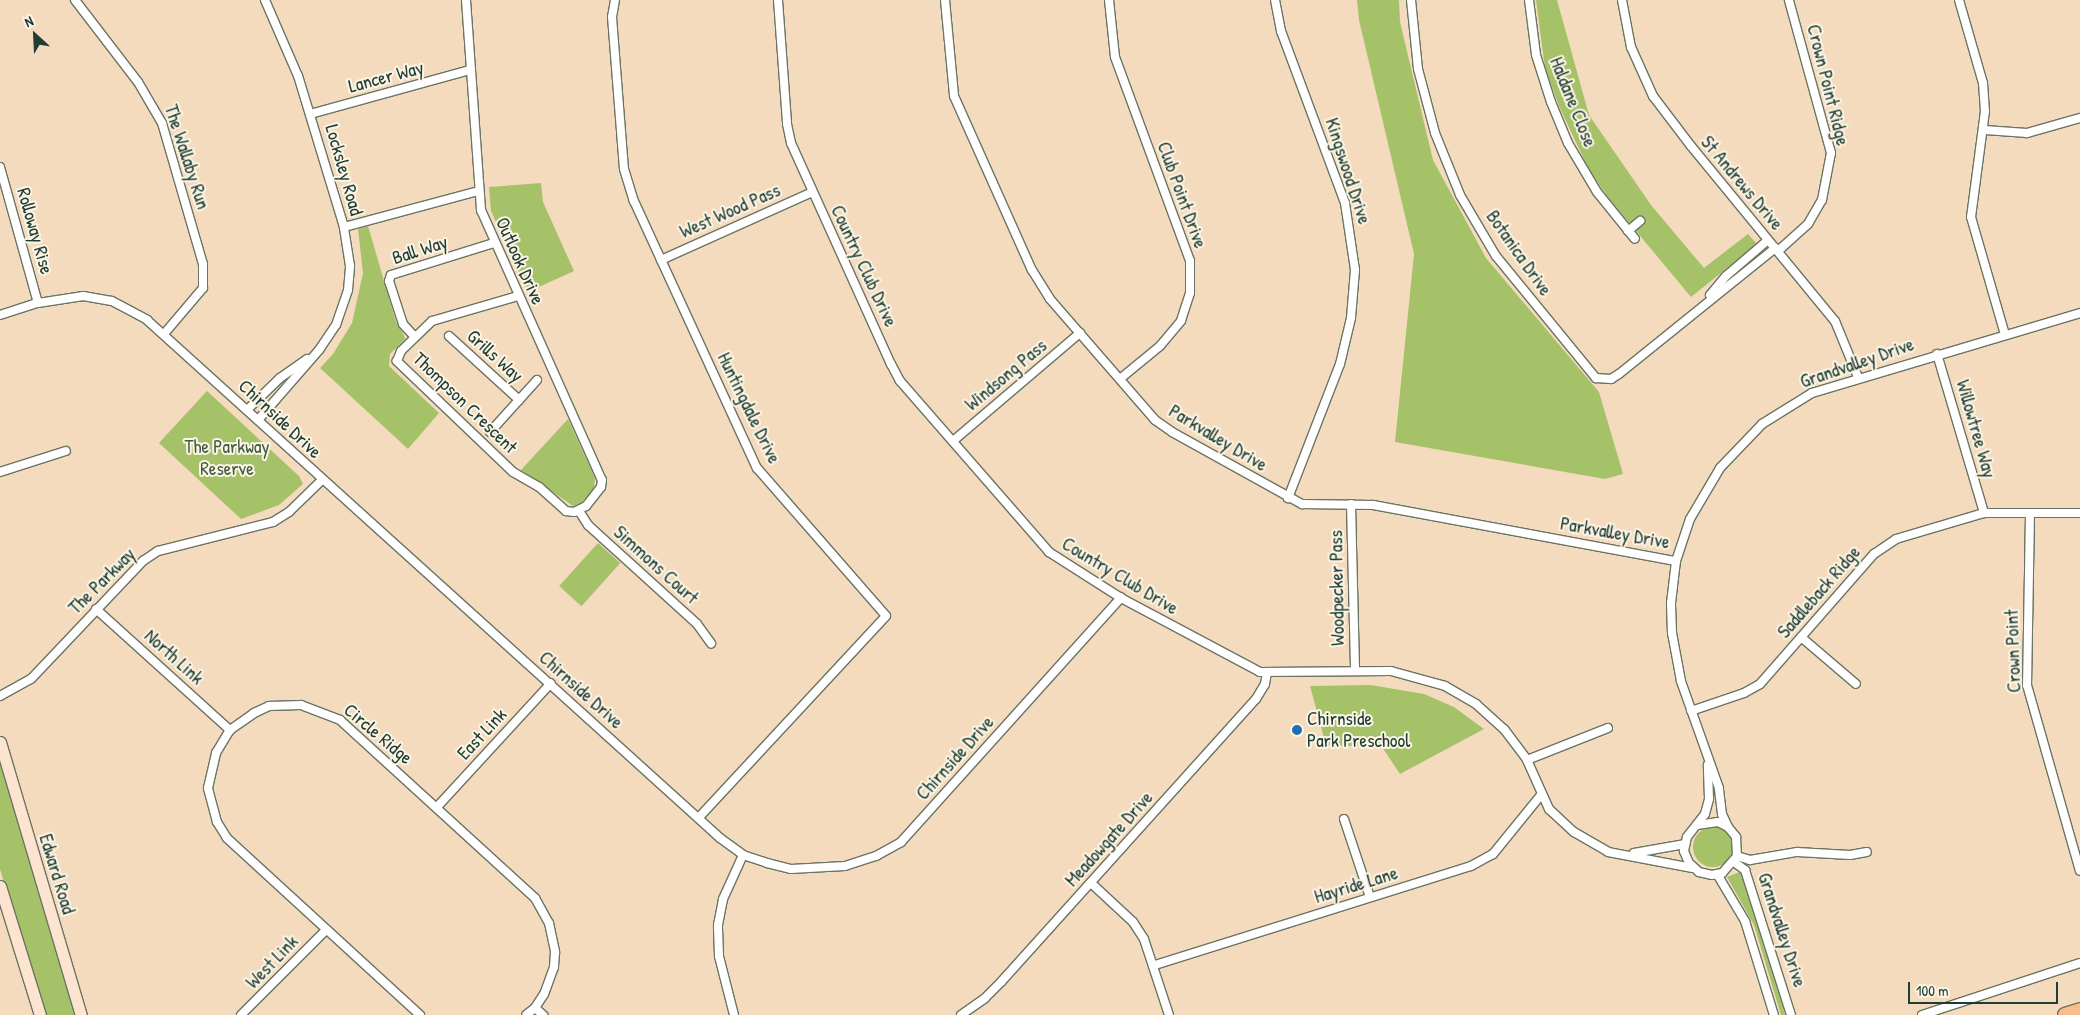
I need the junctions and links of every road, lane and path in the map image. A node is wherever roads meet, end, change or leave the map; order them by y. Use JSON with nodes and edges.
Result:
{"nodes":[{"id":1,"x":75,"y":0,"type":"edge"},
{"id":2,"x":466,"y":0,"type":"edge"},
{"id":3,"x":615,"y":0,"type":"edge"},
{"id":4,"x":778,"y":0,"type":"edge"},
{"id":5,"x":946,"y":0,"type":"edge"},
{"id":6,"x":1109,"y":0,"type":"edge"},
{"id":7,"x":1275,"y":0,"type":"edge"},
{"id":8,"x":1411,"y":0,"type":"edge"},
{"id":9,"x":1529,"y":0,"type":"edge"},
{"id":10,"x":1622,"y":0,"type":"edge"},
{"id":11,"x":1789,"y":0,"type":"edge"},
{"id":12,"x":1959,"y":0,"type":"edge"},
{"id":13,"x":269,"y":1,"type":"edge"},
{"id":14,"x":470,"y":70,"type":"junction"},
{"id":15,"x":310,"y":114,"type":"junction"},
{"id":16,"x":2080,"y":118,"type":"edge"},
{"id":17,"x":1985,"y":130,"type":"junction"},
{"id":18,"x":0,"y":167,"type":"edge"},
{"id":19,"x":478,"y":191,"type":"junction"},
{"id":20,"x":812,"y":192,"type":"junction"},
{"id":21,"x":1640,"y":221,"type":"dead end"},
{"id":22,"x":344,"y":227,"type":"junction"},
{"id":23,"x":1628,"y":231,"type":"junction"},
{"id":24,"x":1635,"y":239,"type":"dead end"},
{"id":25,"x":1768,"y":240,"type":"junction"},
{"id":26,"x":494,"y":243,"type":"junction"},
{"id":27,"x":1776,"y":250,"type":"junction"},
{"id":28,"x":661,"y":260,"type":"junction"},
{"id":29,"x":518,"y":296,"type":"junction"},
{"id":30,"x":38,"y":303,"type":"junction"},
{"id":31,"x":1704,"y":303,"type":"junction"},
{"id":32,"x":2080,"y":312,"type":"edge"},
{"id":33,"x":0,"y":316,"type":"edge"},
{"id":34,"x":1080,"y":333,"type":"junction"},
{"id":35,"x":164,"y":334,"type":"junction"},
{"id":36,"x":2005,"y":335,"type":"junction"},
{"id":37,"x":414,"y":336,"type":"junction"},
{"id":38,"x":449,"y":336,"type":"dead end"},
{"id":39,"x":319,"y":350,"type":"junction"},
{"id":40,"x":1937,"y":354,"type":"junction"},
{"id":41,"x":1858,"y":377,"type":"junction"},
{"id":42,"x":1120,"y":378,"type":"junction"},
{"id":43,"x":537,"y":380,"type":"dead end"},
{"id":44,"x":519,"y":400,"type":"junction"},
{"id":45,"x":247,"y":410,"type":"junction"},
{"id":46,"x":258,"y":420,"type":"junction"},
{"id":47,"x":490,"y":432,"type":"dead end"},
{"id":48,"x":953,"y":441,"type":"junction"},
{"id":49,"x":66,"y":451,"type":"dead end"},
{"id":50,"x":0,"y":472,"type":"edge"},
{"id":51,"x":322,"y":480,"type":"junction"},
{"id":52,"x":1288,"y":498,"type":"junction"},
{"id":53,"x":1351,"y":504,"type":"junction"},
{"id":54,"x":579,"y":510,"type":"junction"},
{"id":55,"x":1984,"y":513,"type":"junction"},
{"id":56,"x":2030,"y":514,"type":"junction"},
{"id":57,"x":2080,"y":514,"type":"edge"},
{"id":58,"x":1676,"y":561,"type":"junction"},
{"id":59,"x":1121,"y":598,"type":"junction"},
{"id":60,"x":96,"y":609,"type":"junction"},
{"id":61,"x":1801,"y":637,"type":"junction"},
{"id":62,"x":711,"y":642,"type":"dead end"},
{"id":63,"x":1355,"y":671,"type":"junction"},
{"id":64,"x":1267,"y":673,"type":"junction"},
{"id":65,"x":551,"y":683,"type":"junction"},
{"id":66,"x":1856,"y":684,"type":"dead end"},
{"id":67,"x":0,"y":696,"type":"edge"},
{"id":68,"x":1691,"y":711,"type":"junction"},
{"id":69,"x":1608,"y":728,"type":"dead end"},
{"id":70,"x":230,"y":730,"type":"junction"},
{"id":71,"x":0,"y":742,"type":"edge"},
{"id":72,"x":1708,"y":758,"type":"junction"},
{"id":73,"x":1527,"y":760,"type":"junction"},
{"id":74,"x":1541,"y":795,"type":"junction"},
{"id":75,"x":437,"y":807,"type":"junction"},
{"id":76,"x":698,"y":818,"type":"junction"},
{"id":77,"x":1344,"y":819,"type":"dead end"},
{"id":78,"x":1697,"y":825,"type":"junction"},
{"id":79,"x":1728,"y":827,"type":"junction"},
{"id":80,"x":1685,"y":844,"type":"junction"},
{"id":81,"x":1867,"y":852,"type":"dead end"},
{"id":82,"x":743,"y":855,"type":"junction"},
{"id":83,"x":1627,"y":855,"type":"junction"},
{"id":84,"x":1735,"y":859,"type":"junction"},
{"id":85,"x":1693,"y":868,"type":"junction"},
{"id":86,"x":2080,"y":871,"type":"edge"},
{"id":87,"x":1717,"y":874,"type":"junction"},
{"id":88,"x":1091,"y":883,"type":"junction"},
{"id":89,"x":0,"y":886,"type":"edge"},
{"id":90,"x":1370,"y":897,"type":"junction"},
{"id":91,"x":325,"y":931,"type":"junction"},
{"id":92,"x":2080,"y":963,"type":"edge"},
{"id":93,"x":1155,"y":965,"type":"junction"},
{"id":94,"x":535,"y":1008,"type":"junction"},
{"id":95,"x":2080,"y":1010,"type":"edge"},
{"id":96,"x":40,"y":1015,"type":"edge"},
{"id":97,"x":81,"y":1015,"type":"edge"},
{"id":98,"x":241,"y":1015,"type":"edge"},
{"id":99,"x":420,"y":1015,"type":"edge"},
{"id":100,"x":526,"y":1015,"type":"edge"},
{"id":101,"x":543,"y":1015,"type":"edge"},
{"id":102,"x":734,"y":1015,"type":"edge"},
{"id":103,"x":961,"y":1015,"type":"edge"},
{"id":104,"x":1169,"y":1015,"type":"edge"},
{"id":105,"x":1774,"y":1015,"type":"edge"},
{"id":106,"x":1791,"y":1015,"type":"edge"},
{"id":107,"x":1922,"y":1015,"type":"edge"},
{"id":108,"x":2065,"y":1015,"type":"edge"}],
"edges":[{"from":1,"to":35,"type":"street","name":"The Wallaby Run"},
{"from":2,"to":14,"type":"street","name":"Outlook Drive"},
{"from":3,"to":28,"type":"street","name":"Huntingdale Drive"},
{"from":4,"to":20,"type":"street","name":"Country Club Drive"},
{"from":5,"to":34,"type":"street","name":"Parkvalley Drive"},
{"from":6,"to":42,"type":"street","name":"Club Point Drive"},
{"from":7,"to":52,"type":"street","name":"Kingswood Drive"},
{"from":8,"to":31,"type":"street","name":"Botanica Drive"},
{"from":9,"to":23,"type":"street","name":"Haldane Close"},
{"from":10,"to":25,"type":"street","name":"St Andrews Drive"},
{"from":11,"to":27,"type":"street","name":"Crown Point Ridge"},
{"from":12,"to":17,"type":"street"},
{"from":13,"to":15,"type":"street","name":"Locksley Road"},
{"from":14,"to":15,"type":"street","name":"Lancer Way"},
{"from":14,"to":19,"type":"street","name":"Outlook Drive"},
{"from":15,"to":22,"type":"street","name":"Locksley Road"},
{"from":16,"to":17,"type":"street"},
{"from":17,"to":36,"type":"street"},
{"from":18,"to":30,"type":"street","name":"Rolloway Rise"},
{"from":19,"to":22,"type":"street"},
{"from":19,"to":26,"type":"street","name":"Outlook Drive"},
{"from":20,"to":28,"type":"street","name":"West Wood Pass"},
{"from":20,"to":48,"type":"street","name":"Country Club Drive"},
{"from":21,"to":23,"type":"street"},
{"from":22,"to":39,"type":"street","name":"Locksley Road"},
{"from":23,"to":24,"type":"street","name":"Haldane Close"},
{"from":25,"to":27,"type":"street","name":"St Andrews Drive"},
{"from":25,"to":31,"type":"street","name":"Botanica Drive"},
{"from":26,"to":29,"type":"street","name":"Outlook Drive"},
{"from":26,"to":37,"type":"street","name":"Ball Way"},
{"from":27,"to":31,"type":"street","name":"Botanica Drive"},
{"from":27,"to":41,"type":"street","name":"St Andrews Drive"},
{"from":28,"to":76,"type":"street","name":"Huntingdale Drive"},
{"from":29,"to":37,"type":"street","name":"Thompson Crescent"},
{"from":29,"to":54,"type":"street","name":"Outlook Drive"},
{"from":30,"to":33,"type":"street","name":"Chirnside Drive"},
{"from":30,"to":35,"type":"street","name":"Chirnside Drive"},
{"from":32,"to":36,"type":"street","name":"Grandvalley Drive"},
{"from":34,"to":42,"type":"street","name":"Parkvalley Drive"},
{"from":34,"to":48,"type":"street","name":"Windsong Pass"},
{"from":35,"to":45,"type":"street","name":"Chirnside Drive"},
{"from":36,"to":40,"type":"street","name":"Grandvalley Drive"},
{"from":37,"to":54,"type":"street","name":"Thompson Crescent"},
{"from":38,"to":44,"type":"street","name":"Grills Way"},
{"from":39,"to":45,"type":"street","name":"Locksley Road"},
{"from":39,"to":46,"type":"street","name":"Locksley Road"},
{"from":40,"to":41,"type":"street","name":"Grandvalley Drive"},
{"from":40,"to":55,"type":"street","name":"Willowtree Way"},
{"from":41,"to":58,"type":"street","name":"Grandvalley Drive"},
{"from":42,"to":52,"type":"street","name":"Parkvalley Drive"},
{"from":43,"to":44,"type":"street"},
{"from":44,"to":47,"type":"street"},
{"from":45,"to":46,"type":"street","name":"Chirnside Drive"},
{"from":46,"to":51,"type":"street","name":"Chirnside Drive"},
{"from":48,"to":59,"type":"street","name":"Country Club Drive"},
{"from":49,"to":50,"type":"street"},
{"from":51,"to":60,"type":"street","name":"The Parkway"},
{"from":51,"to":65,"type":"street","name":"Chirnside Drive"},
{"from":52,"to":53,"type":"street","name":"Parkvalley Drive"},
{"from":53,"to":58,"type":"street","name":"Parkvalley Drive"},
{"from":53,"to":63,"type":"street","name":"Woodpecker Pass"},
{"from":54,"to":62,"type":"street","name":"Simmons Court"},
{"from":55,"to":56,"type":"street","name":"Saddleback Ridge"},
{"from":55,"to":61,"type":"street","name":"Saddleback Ridge"},
{"from":56,"to":57,"type":"street","name":"Saddleback Ridge"},
{"from":56,"to":86,"type":"street","name":"Crown Point"},
{"from":58,"to":68,"type":"street","name":"Grandvalley Drive"},
{"from":59,"to":64,"type":"street","name":"Country Club Drive"},
{"from":59,"to":82,"type":"street","name":"Chirnside Drive"},
{"from":60,"to":67,"type":"street","name":"The Parkway"},
{"from":60,"to":70,"type":"street","name":"North Link"},
{"from":61,"to":66,"type":"street"},
{"from":61,"to":68,"type":"street","name":"Saddleback Ridge"},
{"from":63,"to":64,"type":"street","name":"Country Club Drive"},
{"from":63,"to":73,"type":"street","name":"Country Club Drive"},
{"from":64,"to":88,"type":"street","name":"Meadowgate Drive"},
{"from":65,"to":75,"type":"street","name":"East Link"},
{"from":65,"to":76,"type":"street","name":"Chirnside Drive"},
{"from":68,"to":72,"type":"street","name":"Grandvalley Drive"},
{"from":69,"to":73,"type":"street"},
{"from":70,"to":75,"type":"street","name":"Circle Ridge"},
{"from":70,"to":91,"type":"street","name":"Circle Ridge"},
{"from":71,"to":97,"type":"main road","name":"Edward Road"},
{"from":72,"to":78,"type":"street","name":"Grandvalley Drive"},
{"from":72,"to":79,"type":"street","name":"Grandvalley Drive"},
{"from":73,"to":74,"type":"street","name":"Country Club Drive"},
{"from":74,"to":83,"type":"street","name":"Country Club Drive"},
{"from":74,"to":90,"type":"street","name":"Hayride Lane"},
{"from":75,"to":94,"type":"street","name":"Circle Ridge"},
{"from":76,"to":82,"type":"street","name":"Chirnside Drive"},
{"from":77,"to":90,"type":"street"},
{"from":78,"to":79,"type":"street"},
{"from":78,"to":80,"type":"street"},
{"from":79,"to":84,"type":"street"},
{"from":80,"to":83,"type":"street","name":"Country Club Drive"},
{"from":80,"to":85,"type":"street"},
{"from":81,"to":84,"type":"street"},
{"from":82,"to":102,"type":"street"},
{"from":83,"to":85,"type":"street","name":"Country Club Drive"},
{"from":84,"to":87,"type":"street"},
{"from":84,"to":106,"type":"street","name":"Grandvalley Drive"},
{"from":85,"to":87,"type":"street"},
{"from":87,"to":105,"type":"street","name":"Grandvalley Drive"},
{"from":88,"to":93,"type":"street"},
{"from":88,"to":103,"type":"street","name":"Meadowgate Drive"},
{"from":89,"to":96,"type":"main road"},
{"from":90,"to":93,"type":"street","name":"Hayride Lane"},
{"from":91,"to":98,"type":"street","name":"West Link"},
{"from":91,"to":99,"type":"street","name":"Circle Ridge"},
{"from":92,"to":107,"type":"street"},
{"from":93,"to":104,"type":"street"},
{"from":94,"to":100,"type":"street","name":"Circle Ridge"},
{"from":94,"to":101,"type":"street"},
{"from":95,"to":108,"type":"highway"}]}
